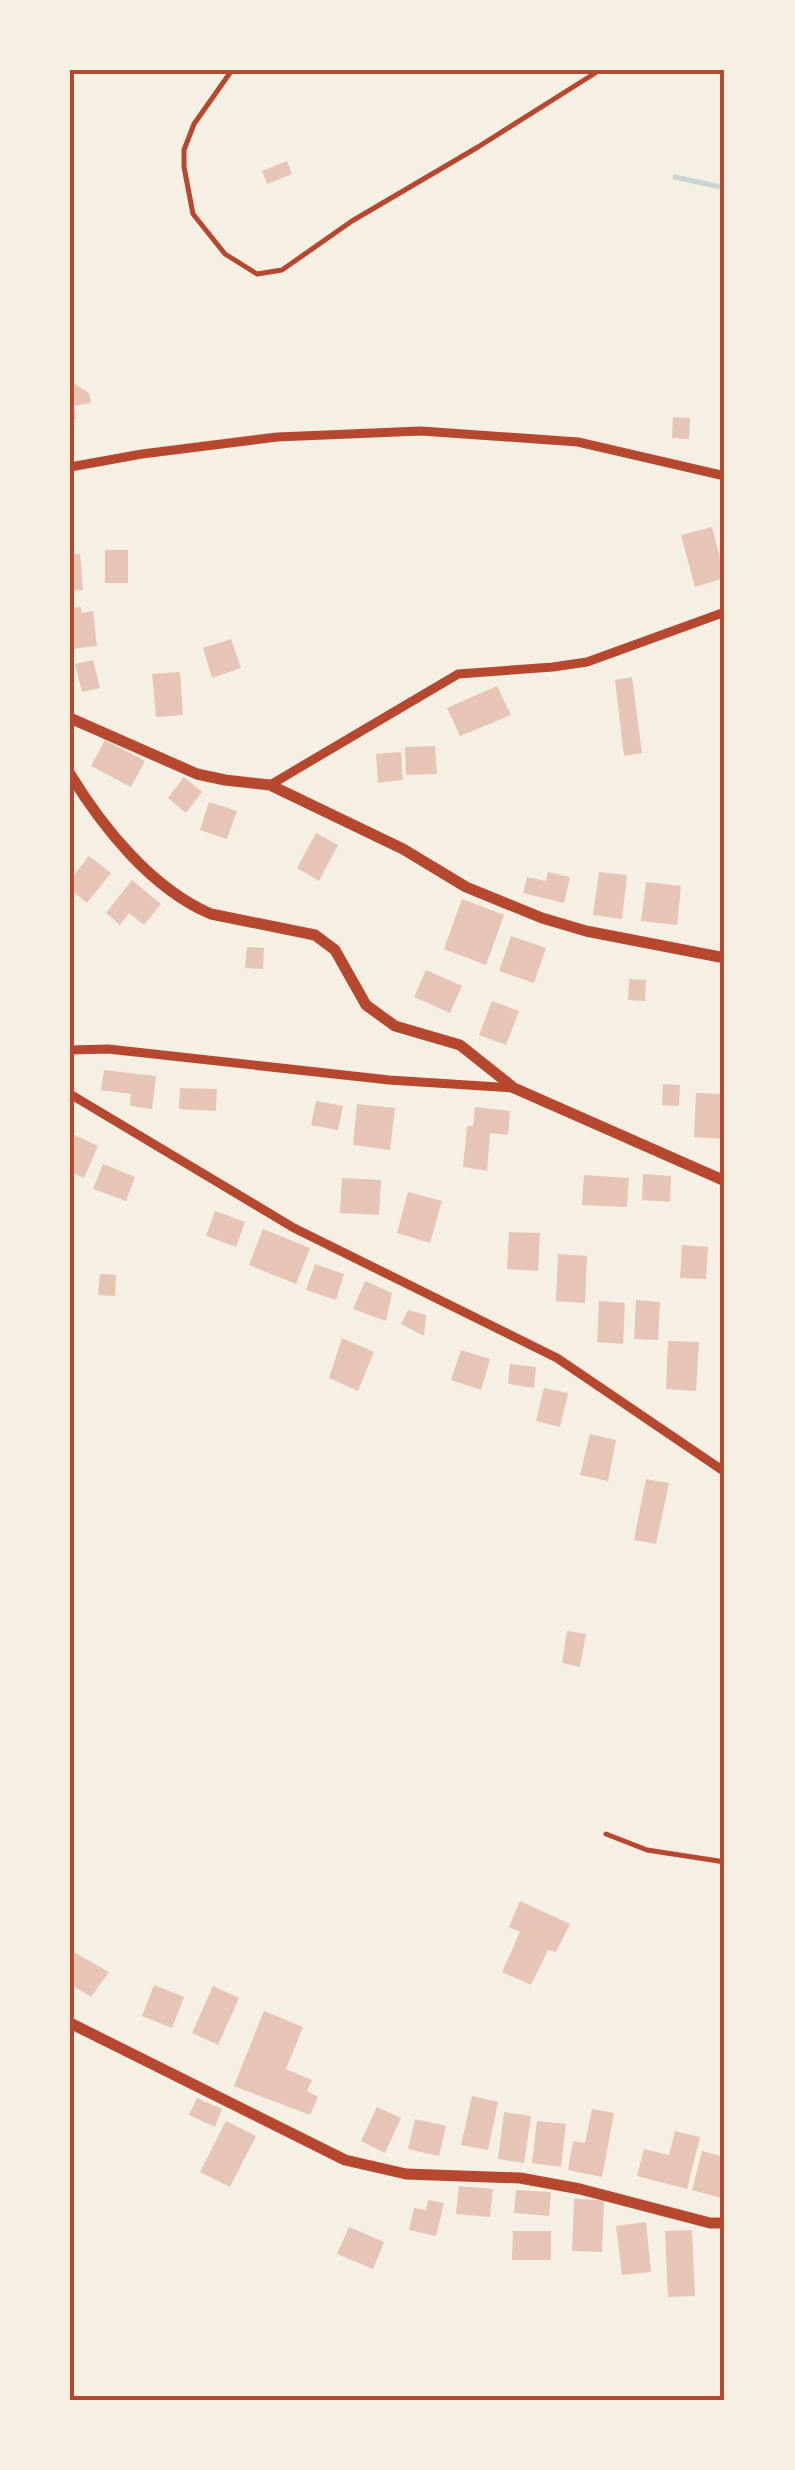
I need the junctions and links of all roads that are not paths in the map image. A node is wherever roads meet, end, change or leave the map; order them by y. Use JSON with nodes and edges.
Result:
{"nodes":[{"id":1,"x":232,"y":70,"type":"edge"},
{"id":2,"x":600,"y":70,"type":"edge"},
{"id":3,"x":70,"y":467,"type":"edge"},
{"id":4,"x":725,"y":476,"type":"edge"},
{"id":5,"x":725,"y":612,"type":"edge"},
{"id":6,"x":70,"y":718,"type":"edge"},
{"id":7,"x":70,"y":774,"type":"edge"},
{"id":8,"x":270,"y":784,"type":"junction"},
{"id":9,"x":725,"y":958,"type":"edge"},
{"id":10,"x":70,"y":1050,"type":"edge"},
{"id":11,"x":514,"y":1088,"type":"junction"},
{"id":12,"x":70,"y":1094,"type":"edge"},
{"id":13,"x":725,"y":1181,"type":"edge"},
{"id":14,"x":725,"y":1472,"type":"edge"},
{"id":15,"x":606,"y":1834,"type":"dead end"},
{"id":16,"x":725,"y":1862,"type":"edge"},
{"id":17,"x":70,"y":2024,"type":"edge"},
{"id":18,"x":725,"y":2223,"type":"edge"}],
"edges":[{"from":1,"to":2,"type":"lane"},
{"from":3,"to":4,"type":"street"},
{"from":5,"to":8,"type":"street"},
{"from":6,"to":8,"type":"street"},
{"from":7,"to":11,"type":"street"},
{"from":8,"to":9,"type":"street"},
{"from":10,"to":11,"type":"street"},
{"from":11,"to":13,"type":"street"},
{"from":12,"to":14,"type":"street"},
{"from":15,"to":16,"type":"lane"},
{"from":17,"to":18,"type":"street"}]}
